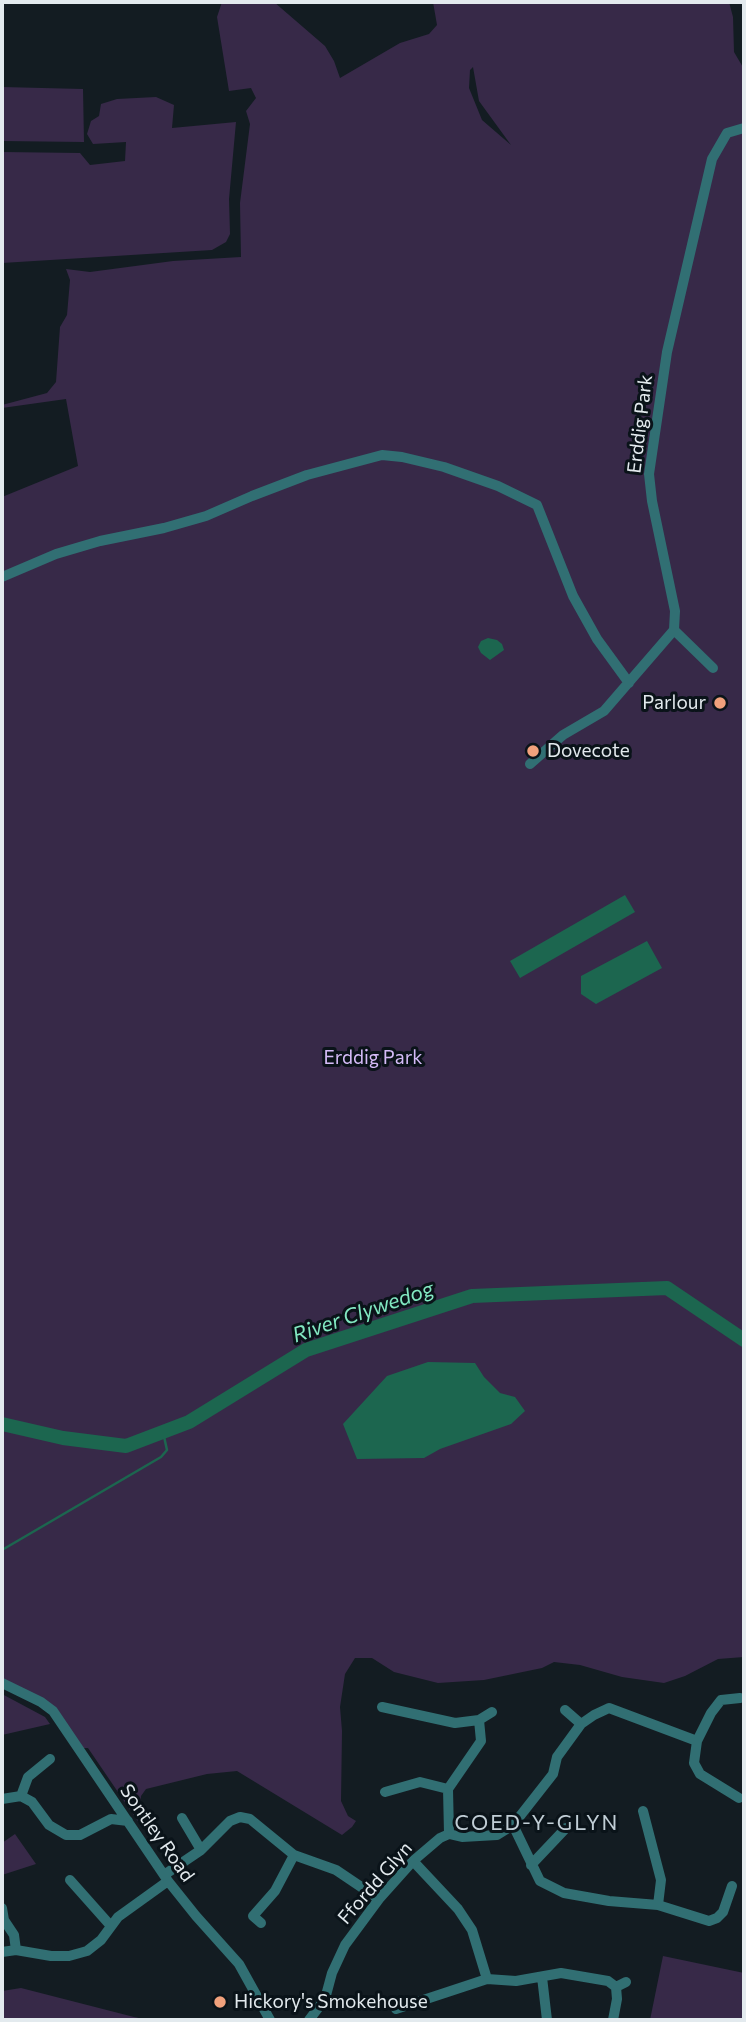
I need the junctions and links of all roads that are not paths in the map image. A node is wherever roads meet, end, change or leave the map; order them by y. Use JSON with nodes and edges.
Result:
{"nodes":[{"id":1,"x":744,"y":128,"type":"edge"},
{"id":2,"x":2,"y":578,"type":"edge"},
{"id":3,"x":674,"y":630,"type":"junction"},
{"id":4,"x":713,"y":668,"type":"dead end"},
{"id":5,"x":629,"y":683,"type":"junction"},
{"id":6,"x":530,"y":764,"type":"dead end"},
{"id":7,"x":2,"y":1683,"type":"edge"},
{"id":8,"x":740,"y":1698,"type":"dead end"},
{"id":9,"x":382,"y":1707,"type":"dead end"},
{"id":10,"x":565,"y":1710,"type":"dead end"},
{"id":11,"x":492,"y":1712,"type":"dead end"},
{"id":12,"x":479,"y":1720,"type":"junction"},
{"id":13,"x":581,"y":1724,"type":"junction"},
{"id":14,"x":697,"y":1741,"type":"junction"},
{"id":15,"x":50,"y":1759,"type":"dead end"},
{"id":16,"x":447,"y":1789,"type":"junction"},
{"id":17,"x":385,"y":1792,"type":"dead end"},
{"id":18,"x":21,"y":1796,"type":"junction"},
{"id":19,"x":2,"y":1798,"type":"edge"},
{"id":20,"x":740,"y":1798,"type":"dead end"},
{"id":21,"x":643,"y":1811,"type":"dead end"},
{"id":22,"x":182,"y":1818,"type":"dead end"},
{"id":23,"x":128,"y":1821,"type":"junction"},
{"id":24,"x":513,"y":1825,"type":"junction"},
{"id":25,"x":566,"y":1828,"type":"dead end"},
{"id":26,"x":449,"y":1834,"type":"junction"},
{"id":27,"x":201,"y":1850,"type":"junction"},
{"id":28,"x":294,"y":1855,"type":"junction"},
{"id":29,"x":413,"y":1861,"type":"junction"},
{"id":30,"x":531,"y":1865,"type":"junction"},
{"id":31,"x":166,"y":1878,"type":"junction"},
{"id":32,"x":732,"y":1886,"type":"dead end"},
{"id":33,"x":72,"y":1887,"type":"dead end"},
{"id":34,"x":380,"y":1899,"type":"junction"},
{"id":35,"x":658,"y":1905,"type":"junction"},
{"id":36,"x":2,"y":1908,"type":"edge"},
{"id":37,"x":254,"y":1917,"type":"dead end"},
{"id":38,"x":110,"y":1925,"type":"junction"},
{"id":39,"x":16,"y":1950,"type":"junction"},
{"id":40,"x":2,"y":1952,"type":"edge"},
{"id":41,"x":542,"y":1977,"type":"junction"},
{"id":42,"x":487,"y":1979,"type":"junction"},
{"id":43,"x":626,"y":1982,"type":"dead end"},
{"id":44,"x":616,"y":1987,"type":"junction"},
{"id":45,"x":396,"y":2009,"type":"dead end"},
{"id":46,"x":270,"y":2020,"type":"edge"},
{"id":47,"x":309,"y":2020,"type":"edge"},
{"id":48,"x":547,"y":2020,"type":"edge"},
{"id":49,"x":613,"y":2020,"type":"edge"}],
"edges":[{"from":1,"to":3,"type":"street","name":"Erddig Park"},
{"from":2,"to":5,"type":"street"},
{"from":3,"to":4,"type":"street"},
{"from":3,"to":5,"type":"street"},
{"from":5,"to":6,"type":"street"},
{"from":7,"to":23,"type":"street","name":"Sontley Road"},
{"from":8,"to":14,"type":"street"},
{"from":9,"to":12,"type":"street"},
{"from":10,"to":13,"type":"street"},
{"from":11,"to":12,"type":"street"},
{"from":12,"to":16,"type":"street"},
{"from":13,"to":14,"type":"street"},
{"from":13,"to":24,"type":"street"},
{"from":14,"to":20,"type":"street"},
{"from":15,"to":18,"type":"street"},
{"from":16,"to":17,"type":"street"},
{"from":16,"to":26,"type":"street"},
{"from":18,"to":19,"type":"street"},
{"from":18,"to":23,"type":"street"},
{"from":21,"to":35,"type":"street"},
{"from":22,"to":27,"type":"street"},
{"from":23,"to":31,"type":"street","name":"Sontley Road"},
{"from":24,"to":26,"type":"street"},
{"from":24,"to":30,"type":"street"},
{"from":25,"to":30,"type":"street"},
{"from":26,"to":29,"type":"street","name":"Ffordd Glyn"},
{"from":27,"to":28,"type":"street"},
{"from":27,"to":31,"type":"street"},
{"from":28,"to":34,"type":"street"},
{"from":28,"to":37,"type":"street"},
{"from":29,"to":34,"type":"street","name":"Ffordd Glyn"},
{"from":29,"to":42,"type":"street"},
{"from":30,"to":35,"type":"street"},
{"from":31,"to":38,"type":"street"},
{"from":31,"to":46,"type":"street","name":"Sontley Road"},
{"from":32,"to":35,"type":"street"},
{"from":33,"to":38,"type":"street"},
{"from":34,"to":47,"type":"street","name":"Ffordd Glyn"},
{"from":36,"to":39,"type":"street"},
{"from":38,"to":39,"type":"street"},
{"from":39,"to":40,"type":"street"},
{"from":41,"to":42,"type":"street"},
{"from":41,"to":44,"type":"street"},
{"from":41,"to":48,"type":"street"},
{"from":42,"to":45,"type":"street"},
{"from":43,"to":44,"type":"street"},
{"from":44,"to":49,"type":"street"}]}
